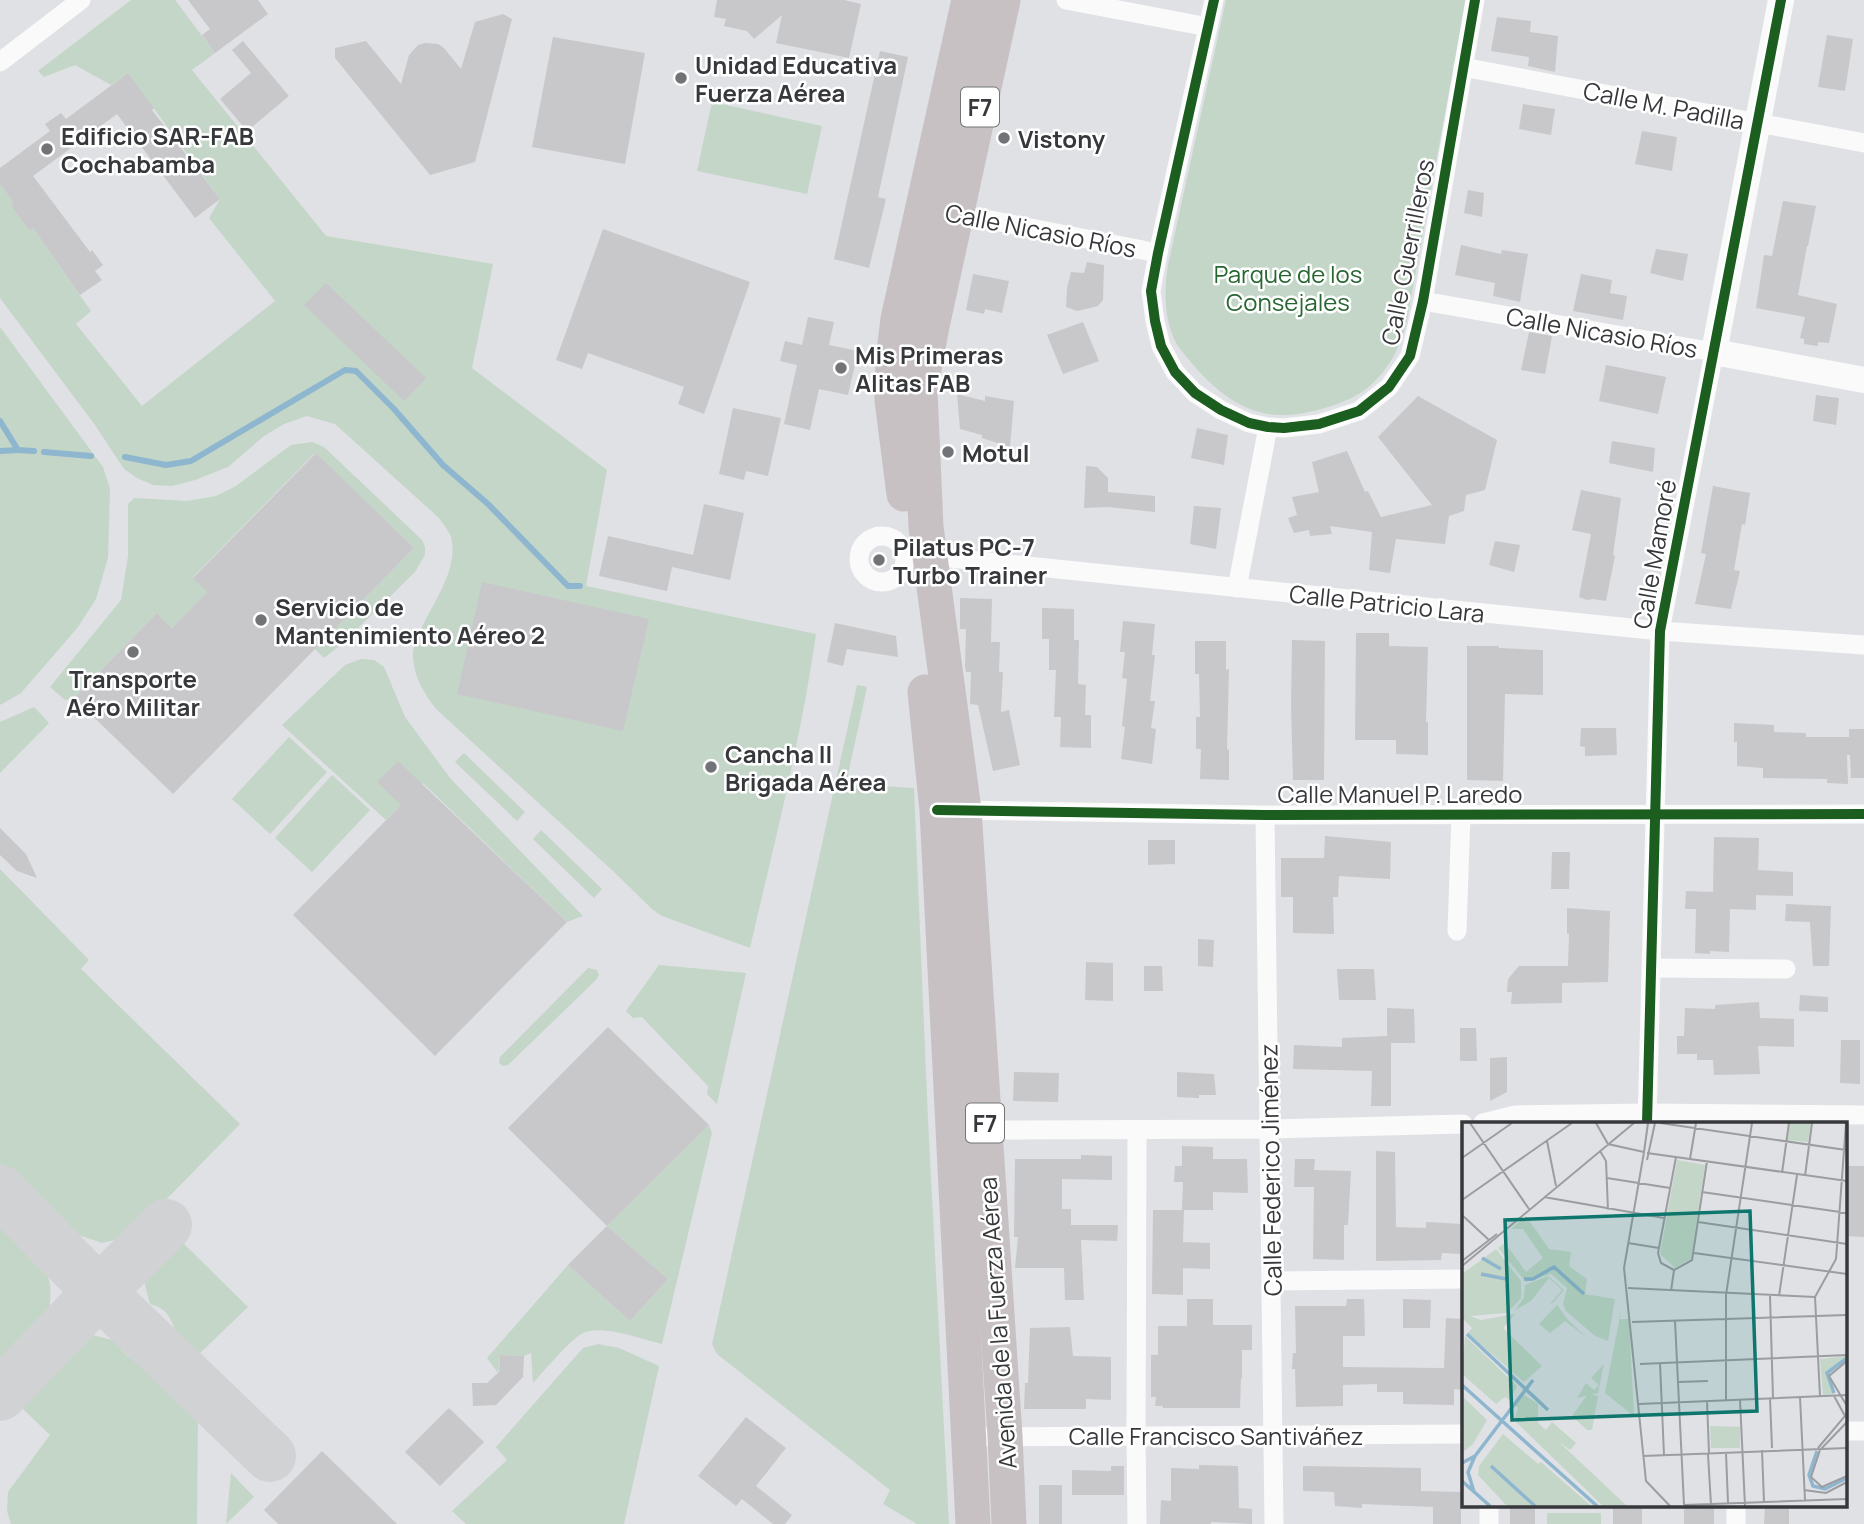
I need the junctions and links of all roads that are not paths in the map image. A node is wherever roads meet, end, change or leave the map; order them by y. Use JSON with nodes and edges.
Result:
{"nodes":[{"id":1,"x":81,"y":0,"type":"edge"},
{"id":2,"x":969,"y":0,"type":"edge"},
{"id":3,"x":1003,"y":0,"type":"edge"},
{"id":4,"x":1066,"y":0,"type":"edge"},
{"id":5,"x":1214,"y":0,"type":"edge"},
{"id":6,"x":1475,"y":0,"type":"edge"},
{"id":7,"x":1781,"y":0,"type":"edge"},
{"id":8,"x":1208,"y":27,"type":"junction"},
{"id":9,"x":0,"y":62,"type":"edge"},
{"id":10,"x":1463,"y":67,"type":"junction"},
{"id":11,"x":1758,"y":122,"type":"junction"},
{"id":12,"x":1864,"y":143,"type":"edge"},
{"id":13,"x":923,"y":207,"type":"junction"},
{"id":14,"x":957,"y":214,"type":"junction"},
{"id":15,"x":1158,"y":253,"type":"junction"},
{"id":16,"x":1423,"y":301,"type":"junction"},
{"id":17,"x":1714,"y":352,"type":"junction"},
{"id":18,"x":1864,"y":380,"type":"edge"},
{"id":19,"x":1268,"y":427,"type":"junction"},
{"id":20,"x":913,"y":563,"type":"junction"},
{"id":21,"x":1237,"y":588,"type":"junction"},
{"id":22,"x":1660,"y":631,"type":"junction"},
{"id":23,"x":1864,"y":645,"type":"edge"},
{"id":24,"x":951,"y":810,"type":"junction"},
{"id":25,"x":1461,"y":814,"type":"junction"},
{"id":26,"x":1655,"y":814,"type":"junction"},
{"id":27,"x":1864,"y":814,"type":"edge"},
{"id":28,"x":1265,"y":815,"type":"junction"},
{"id":29,"x":1457,"y":931,"type":"dead end"},
{"id":30,"x":1652,"y":968,"type":"junction"},
{"id":31,"x":1786,"y":969,"type":"dead end"},
{"id":32,"x":1864,"y":1115,"type":"edge"},
{"id":33,"x":1647,"y":1118,"type":"edge"},
{"id":34,"x":1487,"y":1122,"type":"edge"},
{"id":35,"x":1462,"y":1124,"type":"edge"},
{"id":36,"x":1270,"y":1129,"type":"junction"},
{"id":37,"x":985,"y":1130,"type":"junction"},
{"id":38,"x":1138,"y":1130,"type":"junction"},
{"id":39,"x":1462,"y":1279,"type":"edge"},
{"id":40,"x":1271,"y":1281,"type":"junction"},
{"id":41,"x":1864,"y":1430,"type":"edge"},
{"id":42,"x":1846,"y":1431,"type":"edge"},
{"id":43,"x":1273,"y":1434,"type":"junction"},
{"id":44,"x":1462,"y":1434,"type":"edge"},
{"id":45,"x":1136,"y":1435,"type":"junction"},
{"id":46,"x":1005,"y":1436,"type":"junction"},
{"id":47,"x":969,"y":1437,"type":"junction"},
{"id":48,"x":1489,"y":1506,"type":"edge"},
{"id":49,"x":1736,"y":1506,"type":"edge"},
{"id":50,"x":973,"y":1524,"type":"edge"},
{"id":51,"x":1009,"y":1524,"type":"edge"},
{"id":52,"x":1138,"y":1524,"type":"edge"},
{"id":53,"x":1274,"y":1524,"type":"edge"},
{"id":54,"x":1489,"y":1524,"type":"edge"},
{"id":55,"x":1736,"y":1524,"type":"edge"}],
"edges":[{"from":1,"to":9,"type":"street"},
{"from":2,"to":13,"type":"highway","name":"Avenida de la Fuerza Aérea","number":"F7"},
{"from":3,"to":14,"type":"highway","name":"Avenida de la Fuerza Aérea","number":"F7"},
{"from":4,"to":8,"type":"street"},
{"from":5,"to":8,"type":"street","name":"Calle Guerrilleros"},
{"from":6,"to":10,"type":"street","name":"Calle Guerrilleros"},
{"from":7,"to":11,"type":"street","name":"Calle Mamoré"},
{"from":8,"to":15,"type":"street","name":"Calle Guerrilleros"},
{"from":10,"to":11,"type":"street","name":"Calle M. Padilla"},
{"from":10,"to":16,"type":"street","name":"Calle Guerrilleros"},
{"from":11,"to":12,"type":"street","name":"Calle M. Padilla"},
{"from":11,"to":17,"type":"street","name":"Calle Mamoré"},
{"from":13,"to":14,"type":"street","name":"Calle Nicasio Ríos"},
{"from":13,"to":20,"type":"highway","name":"Avenida de la Fuerza Aérea","number":"F7"},
{"from":14,"to":15,"type":"street","name":"Calle Nicasio Ríos"},
{"from":14,"to":20,"type":"highway","name":"Avenida de la Fuerza Aérea","number":"F7"},
{"from":15,"to":19,"type":"street","name":"Calle Guerrilleros"},
{"from":16,"to":17,"type":"street","name":"Calle Nicasio Ríos"},
{"from":16,"to":19,"type":"street","name":"Calle Guerrilleros"},
{"from":17,"to":18,"type":"street","name":"Calle Nicasio Ríos"},
{"from":17,"to":22,"type":"street","name":"Calle Mamoré"},
{"from":19,"to":21,"type":"street"},
{"from":20,"to":21,"type":"street","name":"Calle Patricio Lara"},
{"from":20,"to":24,"type":"highway","name":"Avenida de la Fuerza Aérea","number":"F7"},
{"from":21,"to":22,"type":"street","name":"Calle Patricio Lara"},
{"from":22,"to":23,"type":"street","name":"Calle Patricio Lara"},
{"from":22,"to":26,"type":"street","name":"Calle Mamoré"},
{"from":24,"to":28,"type":"street","name":"Calle Manuel P. Laredo"},
{"from":24,"to":37,"type":"highway","name":"Avenida de la Fuerza Aérea","number":"F7"},
{"from":24,"to":47,"type":"highway","name":"Avenida de la Fuerza Aérea","number":"F7"},
{"from":25,"to":26,"type":"street","name":"Calle Manuel P. Laredo"},
{"from":25,"to":28,"type":"street","name":"Calle Manuel P. Laredo"},
{"from":25,"to":29,"type":"street"},
{"from":26,"to":27,"type":"street","name":"Calle Manuel P. Laredo"},
{"from":26,"to":30,"type":"street","name":"Calle Mamoré"},
{"from":28,"to":36,"type":"street","name":"Calle Federico Jiménez"},
{"from":30,"to":31,"type":"street"},
{"from":30,"to":33,"type":"street","name":"Calle Mamoré"},
{"from":32,"to":33,"type":"street"},
{"from":33,"to":34,"type":"street"},
{"from":35,"to":36,"type":"street"},
{"from":36,"to":38,"type":"street"},
{"from":36,"to":40,"type":"street","name":"Calle Federico Jiménez"},
{"from":37,"to":38,"type":"street"},
{"from":37,"to":46,"type":"highway","name":"Avenida de la Fuerza Aérea","number":"F7"},
{"from":38,"to":45,"type":"street"},
{"from":39,"to":40,"type":"street"},
{"from":40,"to":43,"type":"street","name":"Calle Federico Jiménez"},
{"from":41,"to":42,"type":"street"},
{"from":43,"to":44,"type":"street","name":"Calle Francisco Santiváñez"},
{"from":43,"to":45,"type":"street","name":"Calle Francisco Santiváñez"},
{"from":43,"to":53,"type":"street","name":"Calle Federico Jiménez"},
{"from":45,"to":46,"type":"street","name":"Calle Francisco Santiváñez"},
{"from":45,"to":52,"type":"street"},
{"from":46,"to":47,"type":"street","name":"Calle Francisco Santiváñez"},
{"from":46,"to":51,"type":"highway","name":"Avenida de la Fuerza Aérea","number":"F7"},
{"from":47,"to":50,"type":"highway","name":"Avenida de la Fuerza Aérea","number":"F7"},
{"from":48,"to":54,"type":"street"},
{"from":49,"to":55,"type":"street"}]}
